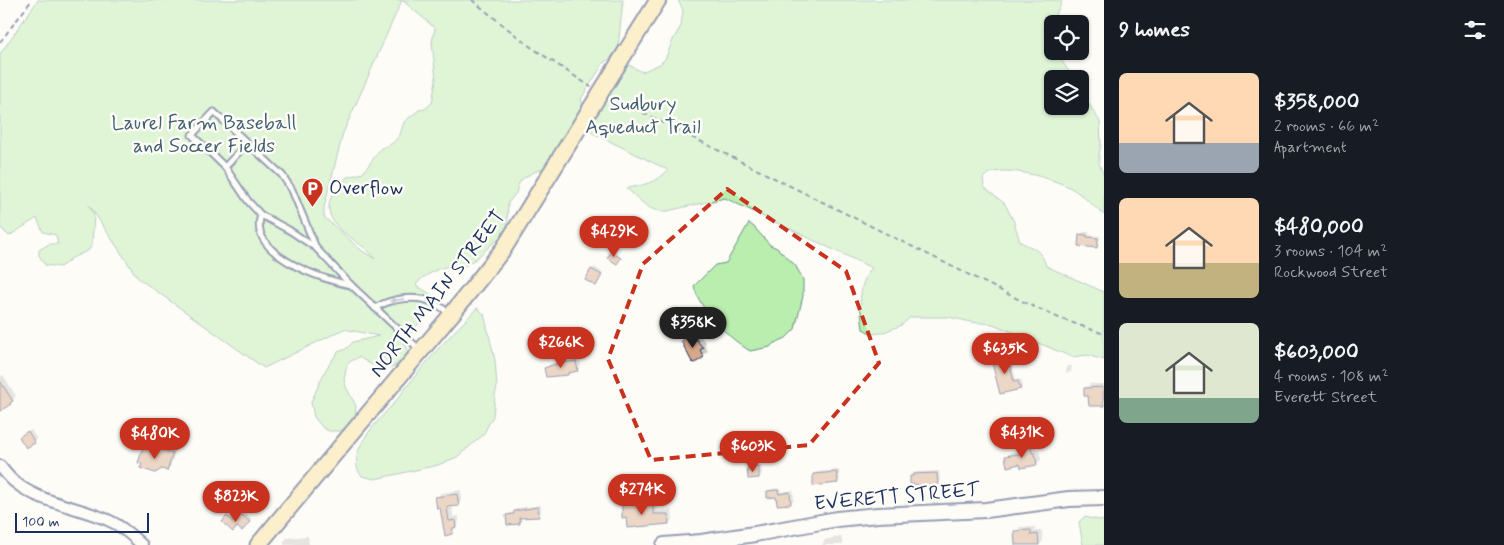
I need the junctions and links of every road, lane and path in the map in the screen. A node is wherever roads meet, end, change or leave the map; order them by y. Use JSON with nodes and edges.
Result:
{"nodes":[{"id":1,"x":32,"y":0,"type":"edge"},
{"id":2,"x":472,"y":0,"type":"edge"},
{"id":3,"x":658,"y":0,"type":"edge"},
{"id":4,"x":0,"y":42,"type":"edge"},
{"id":5,"x":600,"y":92,"type":"junction"},
{"id":6,"x":247,"y":143,"type":"junction"},
{"id":7,"x":226,"y":167,"type":"junction"},
{"id":8,"x":261,"y":215,"type":"junction"},
{"id":9,"x":316,"y":248,"type":"junction"},
{"id":10,"x":350,"y":284,"type":"junction"},
{"id":11,"x":375,"y":308,"type":"junction"},
{"id":12,"x":451,"y":316,"type":"junction"},
{"id":13,"x":1104,"y":334,"type":"edge"},
{"id":14,"x":421,"y":351,"type":"junction"},
{"id":15,"x":0,"y":466,"type":"edge"},
{"id":16,"x":1104,"y":498,"type":"edge"},
{"id":17,"x":142,"y":545,"type":"edge"},
{"id":18,"x":258,"y":545,"type":"edge"},
{"id":19,"x":664,"y":545,"type":"edge"}],
"edges":[{"from":1,"to":4,"type":"path"},
{"from":2,"to":5,"type":"path"},
{"from":3,"to":5,"type":"main road","name":"NORTH MAIN STREET"},
{"from":5,"to":12,"type":"main road","name":"NORTH MAIN STREET"},
{"from":5,"to":13,"type":"path"},
{"from":6,"to":7,"type":"lane"},
{"from":6,"to":7,"type":"lane"},
{"from":6,"to":9,"type":"lane"},
{"from":7,"to":8,"type":"lane"},
{"from":8,"to":9,"type":"lane"},
{"from":8,"to":10,"type":"lane"},
{"from":9,"to":10,"type":"lane"},
{"from":10,"to":11,"type":"lane"},
{"from":12,"to":11,"type":"lane","one_way":true},
{"from":11,"to":14,"type":"lane"},
{"from":12,"to":14,"type":"main road","name":"NORTH MAIN STREET"},
{"from":14,"to":18,"type":"main road","name":"NORTH MAIN STREET"},
{"from":15,"to":17,"type":"street"},
{"from":16,"to":19,"type":"street","name":"EVERETT STREET"}]}
